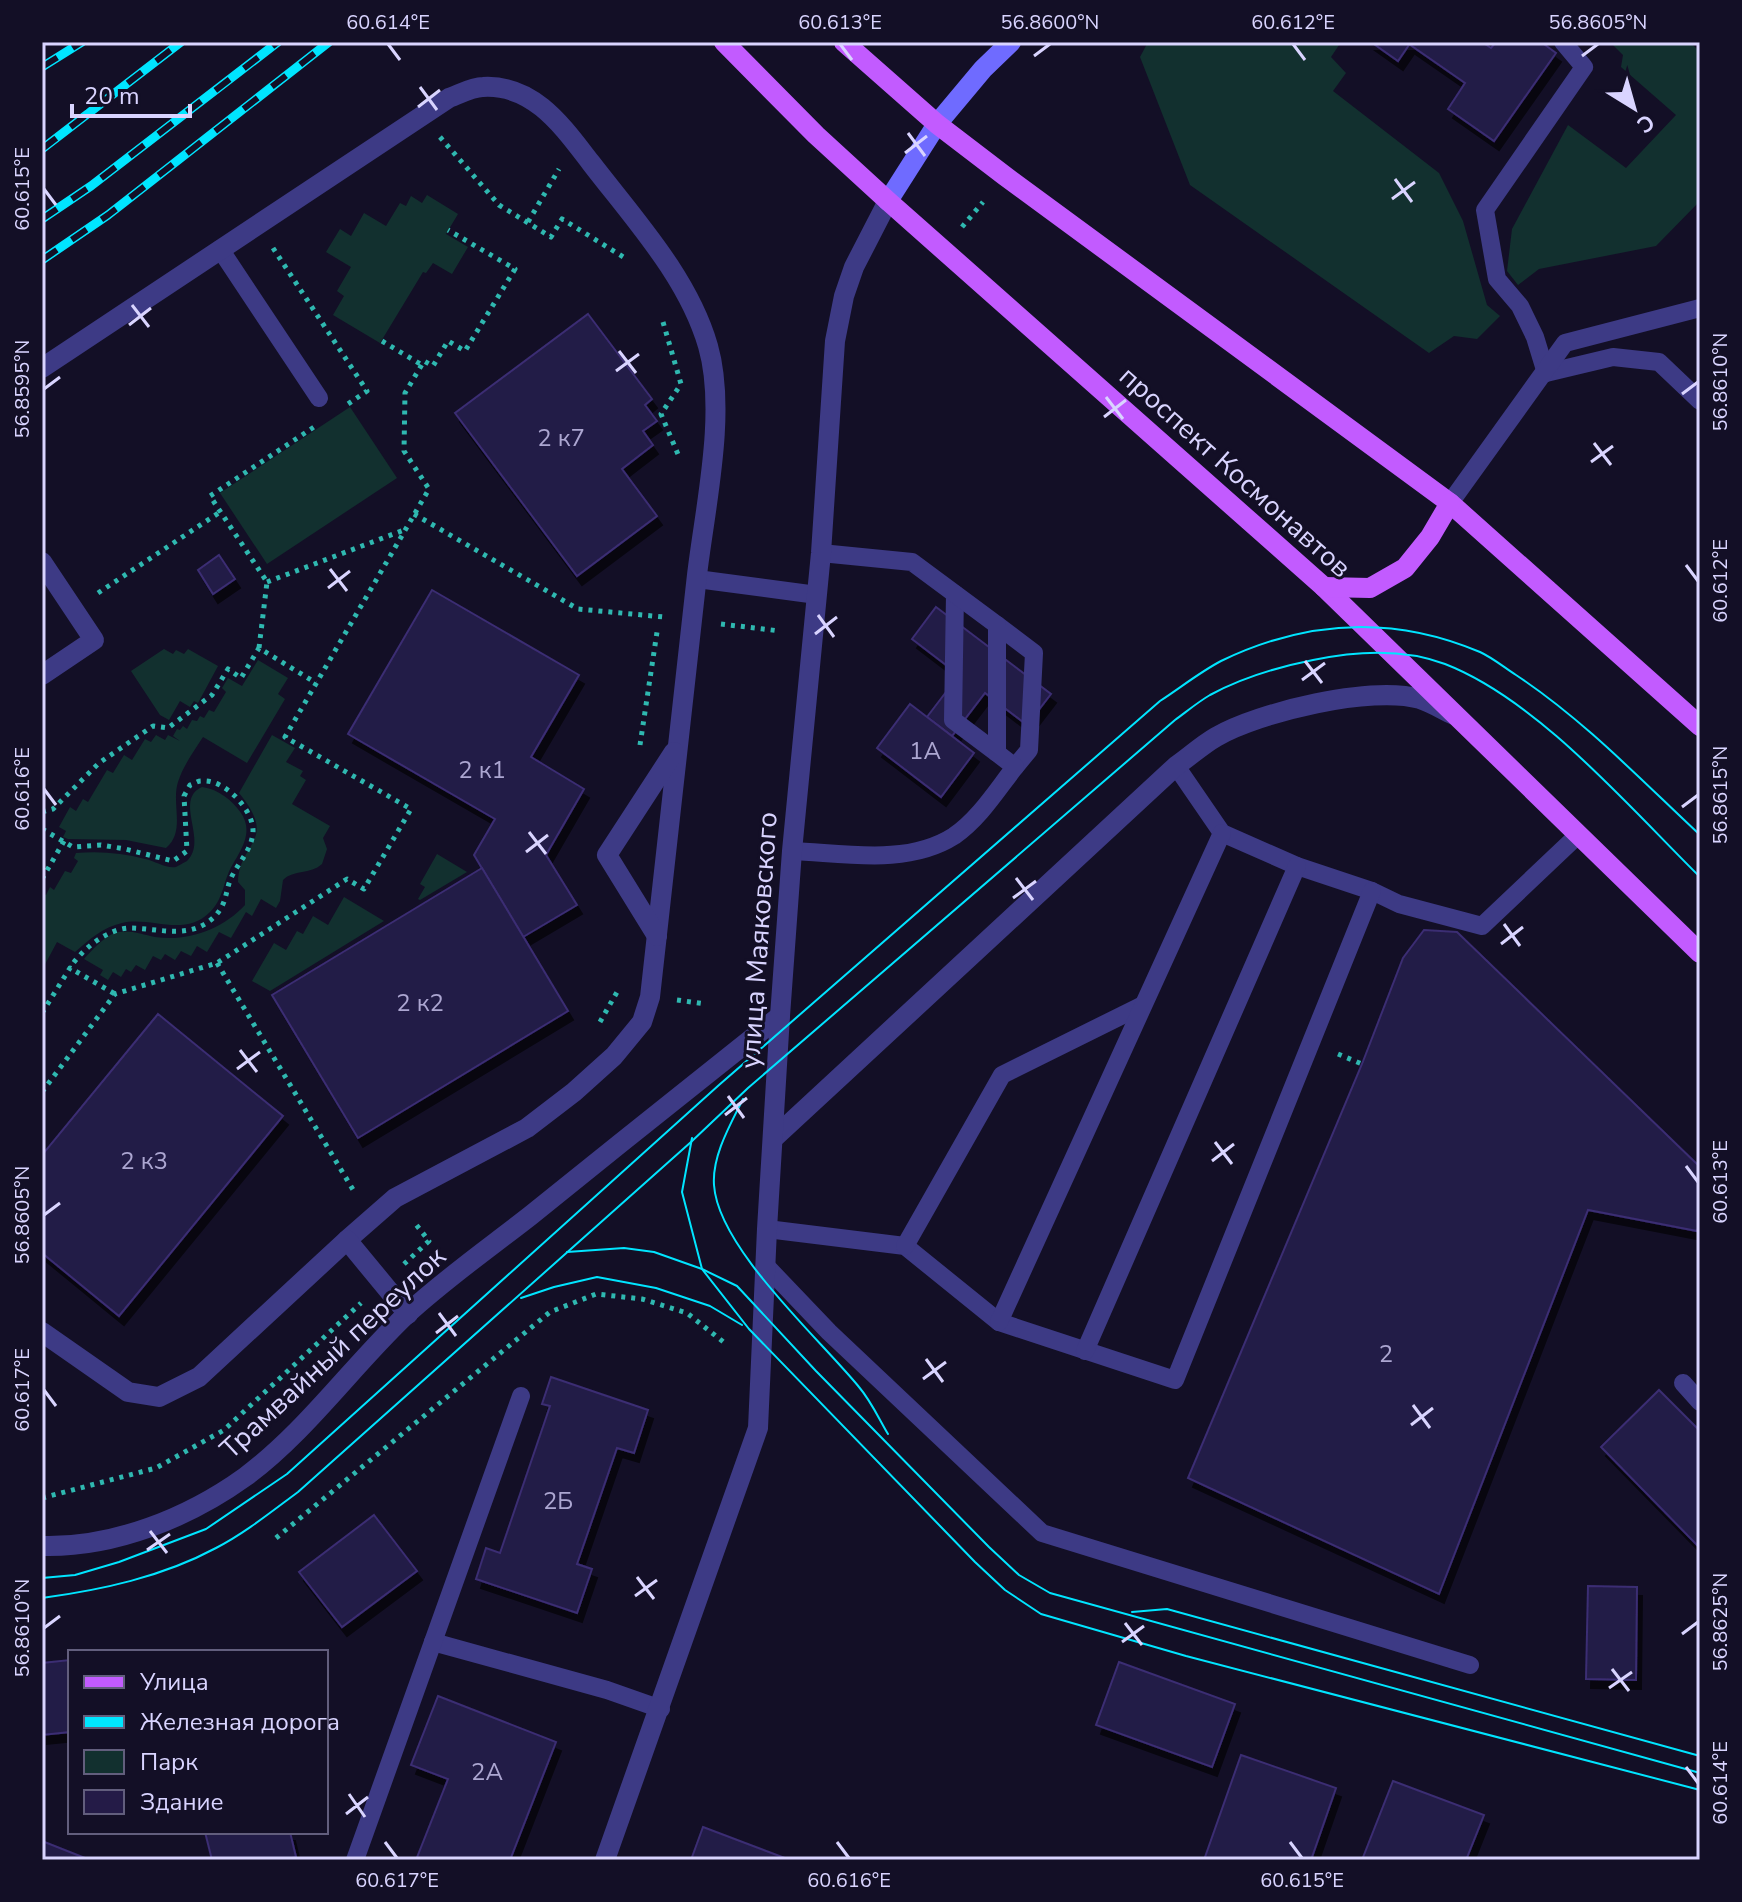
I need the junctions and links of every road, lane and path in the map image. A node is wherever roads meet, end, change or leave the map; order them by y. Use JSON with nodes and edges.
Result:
{"nodes":[{"id":1,"x":724,"y":42,"type":"edge"},
{"id":2,"x":844,"y":42,"type":"edge"},
{"id":3,"x":1011,"y":42,"type":"edge"},
{"id":4,"x":1563,"y":42,"type":"edge"},
{"id":5,"x":937,"y":124,"type":"junction"},
{"id":6,"x":447,"y":127,"type":"dead end"},
{"id":7,"x":551,"y":157,"type":"dead end"},
{"id":8,"x":559,"y":168,"type":"junction"},
{"id":9,"x":569,"y":180,"type":"dead end"},
{"id":10,"x":888,"y":201,"type":"junction"},
{"id":11,"x":983,"y":202,"type":"dead end"},
{"id":12,"x":528,"y":222,"type":"junction"},
{"id":13,"x":961,"y":228,"type":"dead end"},
{"id":14,"x":448,"y":230,"type":"dead end"},
{"id":15,"x":615,"y":239,"type":"dead end"},
{"id":16,"x":220,"y":249,"type":"junction"},
{"id":17,"x":659,"y":307,"type":"dead end"},
{"id":18,"x":1700,"y":308,"type":"edge"},
{"id":19,"x":382,"y":341,"type":"dead end"},
{"id":20,"x":422,"y":365,"type":"junction"},
{"id":21,"x":42,"y":368,"type":"edge"},
{"id":22,"x":1546,"y":373,"type":"junction"},
{"id":23,"x":319,"y":398,"type":"dead end"},
{"id":24,"x":1700,"y":401,"type":"edge"},
{"id":25,"x":685,"y":470,"type":"dead end"},
{"id":26,"x":1450,"y":503,"type":"junction"},
{"id":27,"x":414,"y":514,"type":"junction"},
{"id":28,"x":405,"y":529,"type":"junction"},
{"id":29,"x":821,"y":553,"type":"junction"},
{"id":30,"x":42,"y":562,"type":"edge"},
{"id":31,"x":697,"y":579,"type":"junction"},
{"id":32,"x":267,"y":582,"type":"junction"},
{"id":33,"x":1324,"y":587,"type":"junction"},
{"id":34,"x":955,"y":594,"type":"junction"},
{"id":35,"x":817,"y":595,"type":"junction"},
{"id":36,"x":664,"y":602,"type":"dead end"},
{"id":37,"x":73,"y":610,"type":"junction"},
{"id":38,"x":659,"y":617,"type":"junction"},
{"id":39,"x":693,"y":621,"type":"junction"},
{"id":40,"x":997,"y":625,"type":"junction"},
{"id":41,"x":780,"y":631,"type":"dead end"},
{"id":42,"x":259,"y":648,"type":"junction"},
{"id":43,"x":42,"y":675,"type":"edge"},
{"id":44,"x":316,"y":683,"type":"junction"},
{"id":45,"x":1457,"y":717,"type":"junction"},
{"id":46,"x":1700,"y":726,"type":"edge"},
{"id":47,"x":676,"y":749,"type":"junction"},
{"id":48,"x":639,"y":753,"type":"dead end"},
{"id":49,"x":997,"y":753,"type":"junction"},
{"id":50,"x":1176,"y":766,"type":"junction"},
{"id":51,"x":1015,"y":767,"type":"junction"},
{"id":52,"x":42,"y":812,"type":"edge"},
{"id":53,"x":42,"y":829,"type":"edge"},
{"id":54,"x":1222,"y":833,"type":"junction"},
{"id":55,"x":1578,"y":835,"type":"junction"},
{"id":56,"x":64,"y":841,"type":"junction"},
{"id":57,"x":792,"y":851,"type":"junction"},
{"id":58,"x":1297,"y":866,"type":"junction"},
{"id":59,"x":42,"y":879,"type":"edge"},
{"id":60,"x":1372,"y":891,"type":"junction"},
{"id":61,"x":657,"y":936,"type":"junction"},
{"id":62,"x":1700,"y":953,"type":"edge"},
{"id":63,"x":217,"y":963,"type":"junction"},
{"id":64,"x":70,"y":968,"type":"junction"},
{"id":65,"x":618,"y":978,"type":"dead end"},
{"id":66,"x":115,"y":994,"type":"junction"},
{"id":67,"x":1143,"y":1005,"type":"junction"},
{"id":68,"x":42,"y":1013,"type":"edge"},
{"id":69,"x":780,"y":1016,"type":"junction"},
{"id":70,"x":597,"y":1026,"type":"dead end"},
{"id":71,"x":42,"y":1092,"type":"edge"},
{"id":72,"x":775,"y":1137,"type":"junction"},
{"id":73,"x":368,"y":1187,"type":"dead end"},
{"id":74,"x":767,"y":1229,"type":"junction"},
{"id":75,"x":347,"y":1240,"type":"junction"},
{"id":76,"x":429,"y":1241,"type":"dead end"},
{"id":77,"x":905,"y":1246,"type":"junction"},
{"id":78,"x":766,"y":1266,"type":"junction"},
{"id":79,"x":382,"y":1283,"type":"junction"},
{"id":80,"x":408,"y":1314,"type":"junction"},
{"id":81,"x":999,"y":1322,"type":"junction"},
{"id":82,"x":42,"y":1332,"type":"edge"},
{"id":83,"x":1085,"y":1351,"type":"junction"},
{"id":84,"x":1683,"y":1383,"type":"dead end"},
{"id":85,"x":521,"y":1396,"type":"dead end"},
{"id":86,"x":1700,"y":1402,"type":"edge"},
{"id":87,"x":42,"y":1498,"type":"edge"},
{"id":88,"x":42,"y":1546,"type":"edge"},
{"id":89,"x":433,"y":1642,"type":"junction"},
{"id":90,"x":1470,"y":1665,"type":"dead end"},
{"id":91,"x":661,"y":1709,"type":"junction"},
{"id":92,"x":355,"y":1860,"type":"edge"},
{"id":93,"x":605,"y":1860,"type":"edge"}],
"edges":[{"from":1,"to":10,"type":"main road","name":"проспект Космонавтов"},
{"from":2,"to":5,"type":"main road"},
{"from":3,"to":5,"type":"main road"},
{"from":4,"to":22,"type":"lane"},
{"from":5,"to":10,"type":"main road"},
{"from":5,"to":26,"type":"main road"},
{"from":6,"to":12,"type":"path"},
{"from":7,"to":8,"type":"path"},
{"from":8,"to":9,"type":"path"},
{"from":8,"to":12,"type":"path"},
{"from":10,"to":29,"type":"street","name":"улица Маяковского"},
{"from":10,"to":33,"type":"main road","name":"проспект Космонавтов"},
{"from":11,"to":13,"type":"path"},
{"from":12,"to":15,"type":"path"},
{"from":14,"to":20,"type":"path"},
{"from":16,"to":21,"type":"street"},
{"from":16,"to":23,"type":"lane"},
{"from":16,"to":31,"type":"street"},
{"from":17,"to":25,"type":"path"},
{"from":18,"to":22,"type":"lane"},
{"from":19,"to":20,"type":"path"},
{"from":20,"to":27,"type":"path"},
{"from":22,"to":24,"type":"lane"},
{"from":22,"to":26,"type":"lane"},
{"from":26,"to":33,"type":"main road"},
{"from":26,"to":46,"type":"main road"},
{"from":27,"to":28,"type":"path"},
{"from":27,"to":38,"type":"path"},
{"from":28,"to":32,"type":"path"},
{"from":28,"to":44,"type":"path"},
{"from":29,"to":34,"type":"lane"},
{"from":29,"to":35,"type":"street","name":"улица Маяковского"},
{"from":30,"to":37,"type":"street"},
{"from":31,"to":35,"type":"lane"},
{"from":31,"to":39,"type":"street"},
{"from":32,"to":37,"type":"path"},
{"from":32,"to":42,"type":"path"},
{"from":33,"to":45,"type":"main road","name":"проспект Космонавтов"},
{"from":34,"to":40,"type":"lane"},
{"from":34,"to":49,"type":"lane"},
{"from":35,"to":57,"type":"street","name":"улица Маяковского"},
{"from":36,"to":38,"type":"path"},
{"from":37,"to":43,"type":"street"},
{"from":38,"to":39,"type":"path"},
{"from":38,"to":48,"type":"path"},
{"from":39,"to":41,"type":"path"},
{"from":39,"to":47,"type":"street"},
{"from":40,"to":49,"type":"lane"},
{"from":40,"to":51,"type":"lane"},
{"from":42,"to":44,"type":"path"},
{"from":42,"to":52,"type":"path"},
{"from":44,"to":63,"type":"path"},
{"from":45,"to":50,"type":"street"},
{"from":45,"to":55,"type":"main road","name":"проспект Космонавтов"},
{"from":47,"to":61,"type":"street"},
{"from":47,"to":61,"type":"street"},
{"from":49,"to":51,"type":"lane"},
{"from":50,"to":54,"type":"lane"},
{"from":50,"to":72,"type":"street"},
{"from":51,"to":57,"type":"lane"},
{"from":53,"to":56,"type":"path"},
{"from":54,"to":58,"type":"lane"},
{"from":54,"to":67,"type":"lane"},
{"from":55,"to":60,"type":"lane"},
{"from":55,"to":62,"type":"main road","name":"проспект Космонавтов"},
{"from":56,"to":59,"type":"path"},
{"from":56,"to":64,"type":"path"},
{"from":57,"to":69,"type":"street","name":"улица Маяковского"},
{"from":58,"to":60,"type":"lane"},
{"from":58,"to":83,"type":"lane"},
{"from":60,"to":83,"type":"lane"},
{"from":61,"to":75,"type":"street"},
{"from":63,"to":66,"type":"path"},
{"from":63,"to":73,"type":"path"},
{"from":64,"to":66,"type":"path"},
{"from":64,"to":68,"type":"path"},
{"from":65,"to":70,"type":"path"},
{"from":66,"to":71,"type":"path"},
{"from":67,"to":77,"type":"lane"},
{"from":67,"to":81,"type":"lane"},
{"from":69,"to":72,"type":"street","name":"улица Маяковского"},
{"from":69,"to":80,"type":"street","name":"Трамвайный переулок"},
{"from":72,"to":74,"type":"street","name":"улица Маяковского"},
{"from":74,"to":77,"type":"lane"},
{"from":74,"to":78,"type":"street","name":"улица Маяковского"},
{"from":75,"to":79,"type":"street"},
{"from":75,"to":82,"type":"street"},
{"from":76,"to":79,"type":"path"},
{"from":77,"to":81,"type":"lane"},
{"from":78,"to":90,"type":"lane"},
{"from":78,"to":91,"type":"street","name":"улица Маяковского"},
{"from":79,"to":80,"type":"street"},
{"from":79,"to":87,"type":"path"},
{"from":80,"to":88,"type":"street","name":"Трамвайный переулок"},
{"from":81,"to":83,"type":"lane"},
{"from":84,"to":86,"type":"lane"},
{"from":85,"to":89,"type":"lane"},
{"from":89,"to":91,"type":"lane"},
{"from":89,"to":92,"type":"lane"},
{"from":91,"to":93,"type":"street","name":"улица Маяковского"}]}
